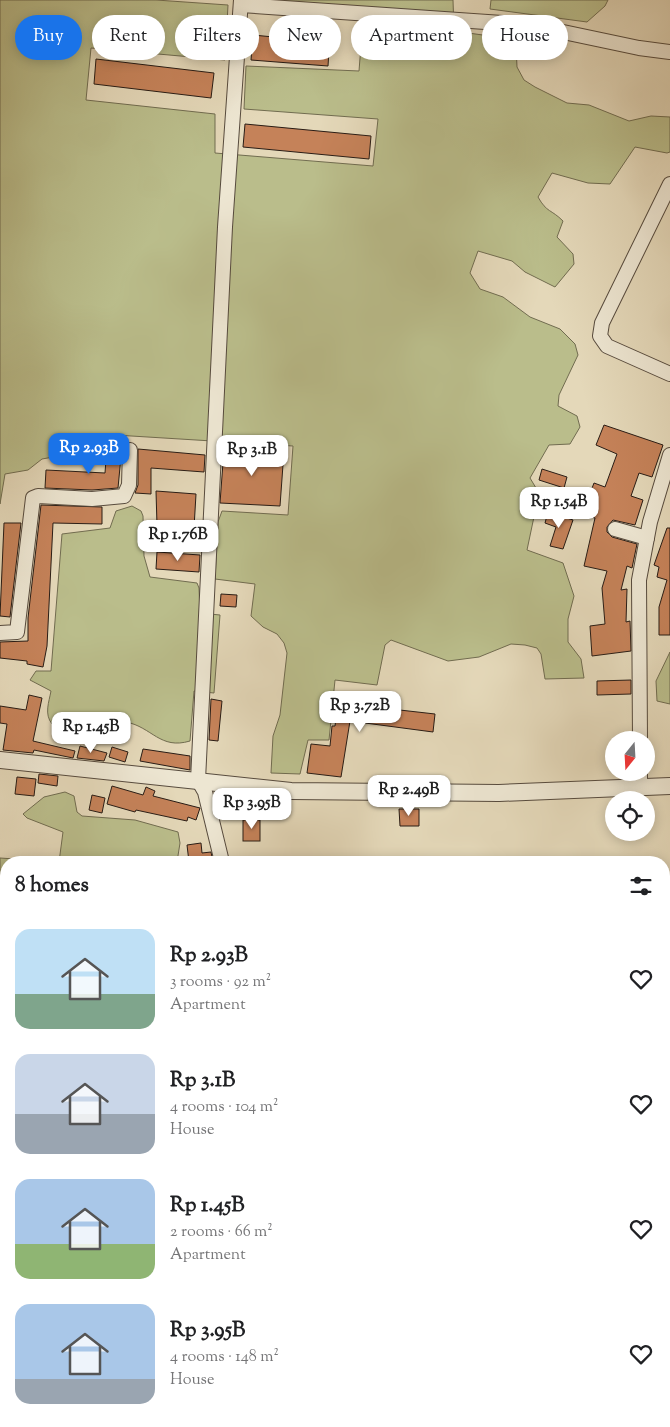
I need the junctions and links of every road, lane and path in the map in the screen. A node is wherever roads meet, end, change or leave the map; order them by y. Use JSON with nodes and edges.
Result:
{"nodes":[{"id":1,"x":241,"y":2,"type":"edge"},
{"id":2,"x":670,"y":52,"type":"edge"},
{"id":3,"x":670,"y":184,"type":"edge"},
{"id":4,"x":670,"y":374,"type":"edge"},
{"id":5,"x":130,"y":450,"type":"dead end"},
{"id":6,"x":670,"y":454,"type":"edge"},
{"id":7,"x":615,"y":529,"type":"dead end"},
{"id":8,"x":647,"y":538,"type":"junction"},
{"id":9,"x":0,"y":633,"type":"edge"},
{"id":10,"x":640,"y":731,"type":"edge"},
{"id":11,"x":0,"y":760,"type":"edge"},
{"id":12,"x":198,"y":780,"type":"junction"},
{"id":13,"x":628,"y":781,"type":"edge"},
{"id":14,"x":645,"y":781,"type":"edge"},
{"id":15,"x":670,"y":786,"type":"edge"},
{"id":16,"x":221,"y":856,"type":"edge"},
{"id":17,"x":670,"y":1376,"type":"edge"},
{"id":18,"x":670,"y":1389,"type":"edge"}],
"edges":[{"from":1,"to":2,"type":"street"},
{"from":1,"to":12,"type":"street"},
{"from":3,"to":4,"type":"street"},
{"from":5,"to":9,"type":"street"},
{"from":6,"to":8,"type":"street"},
{"from":7,"to":8,"type":"street"},
{"from":8,"to":10,"type":"street"},
{"from":11,"to":12,"type":"street"},
{"from":12,"to":13,"type":"street"},
{"from":12,"to":16,"type":"street"},
{"from":14,"to":15,"type":"street"},
{"from":17,"to":18,"type":"street"}]}
